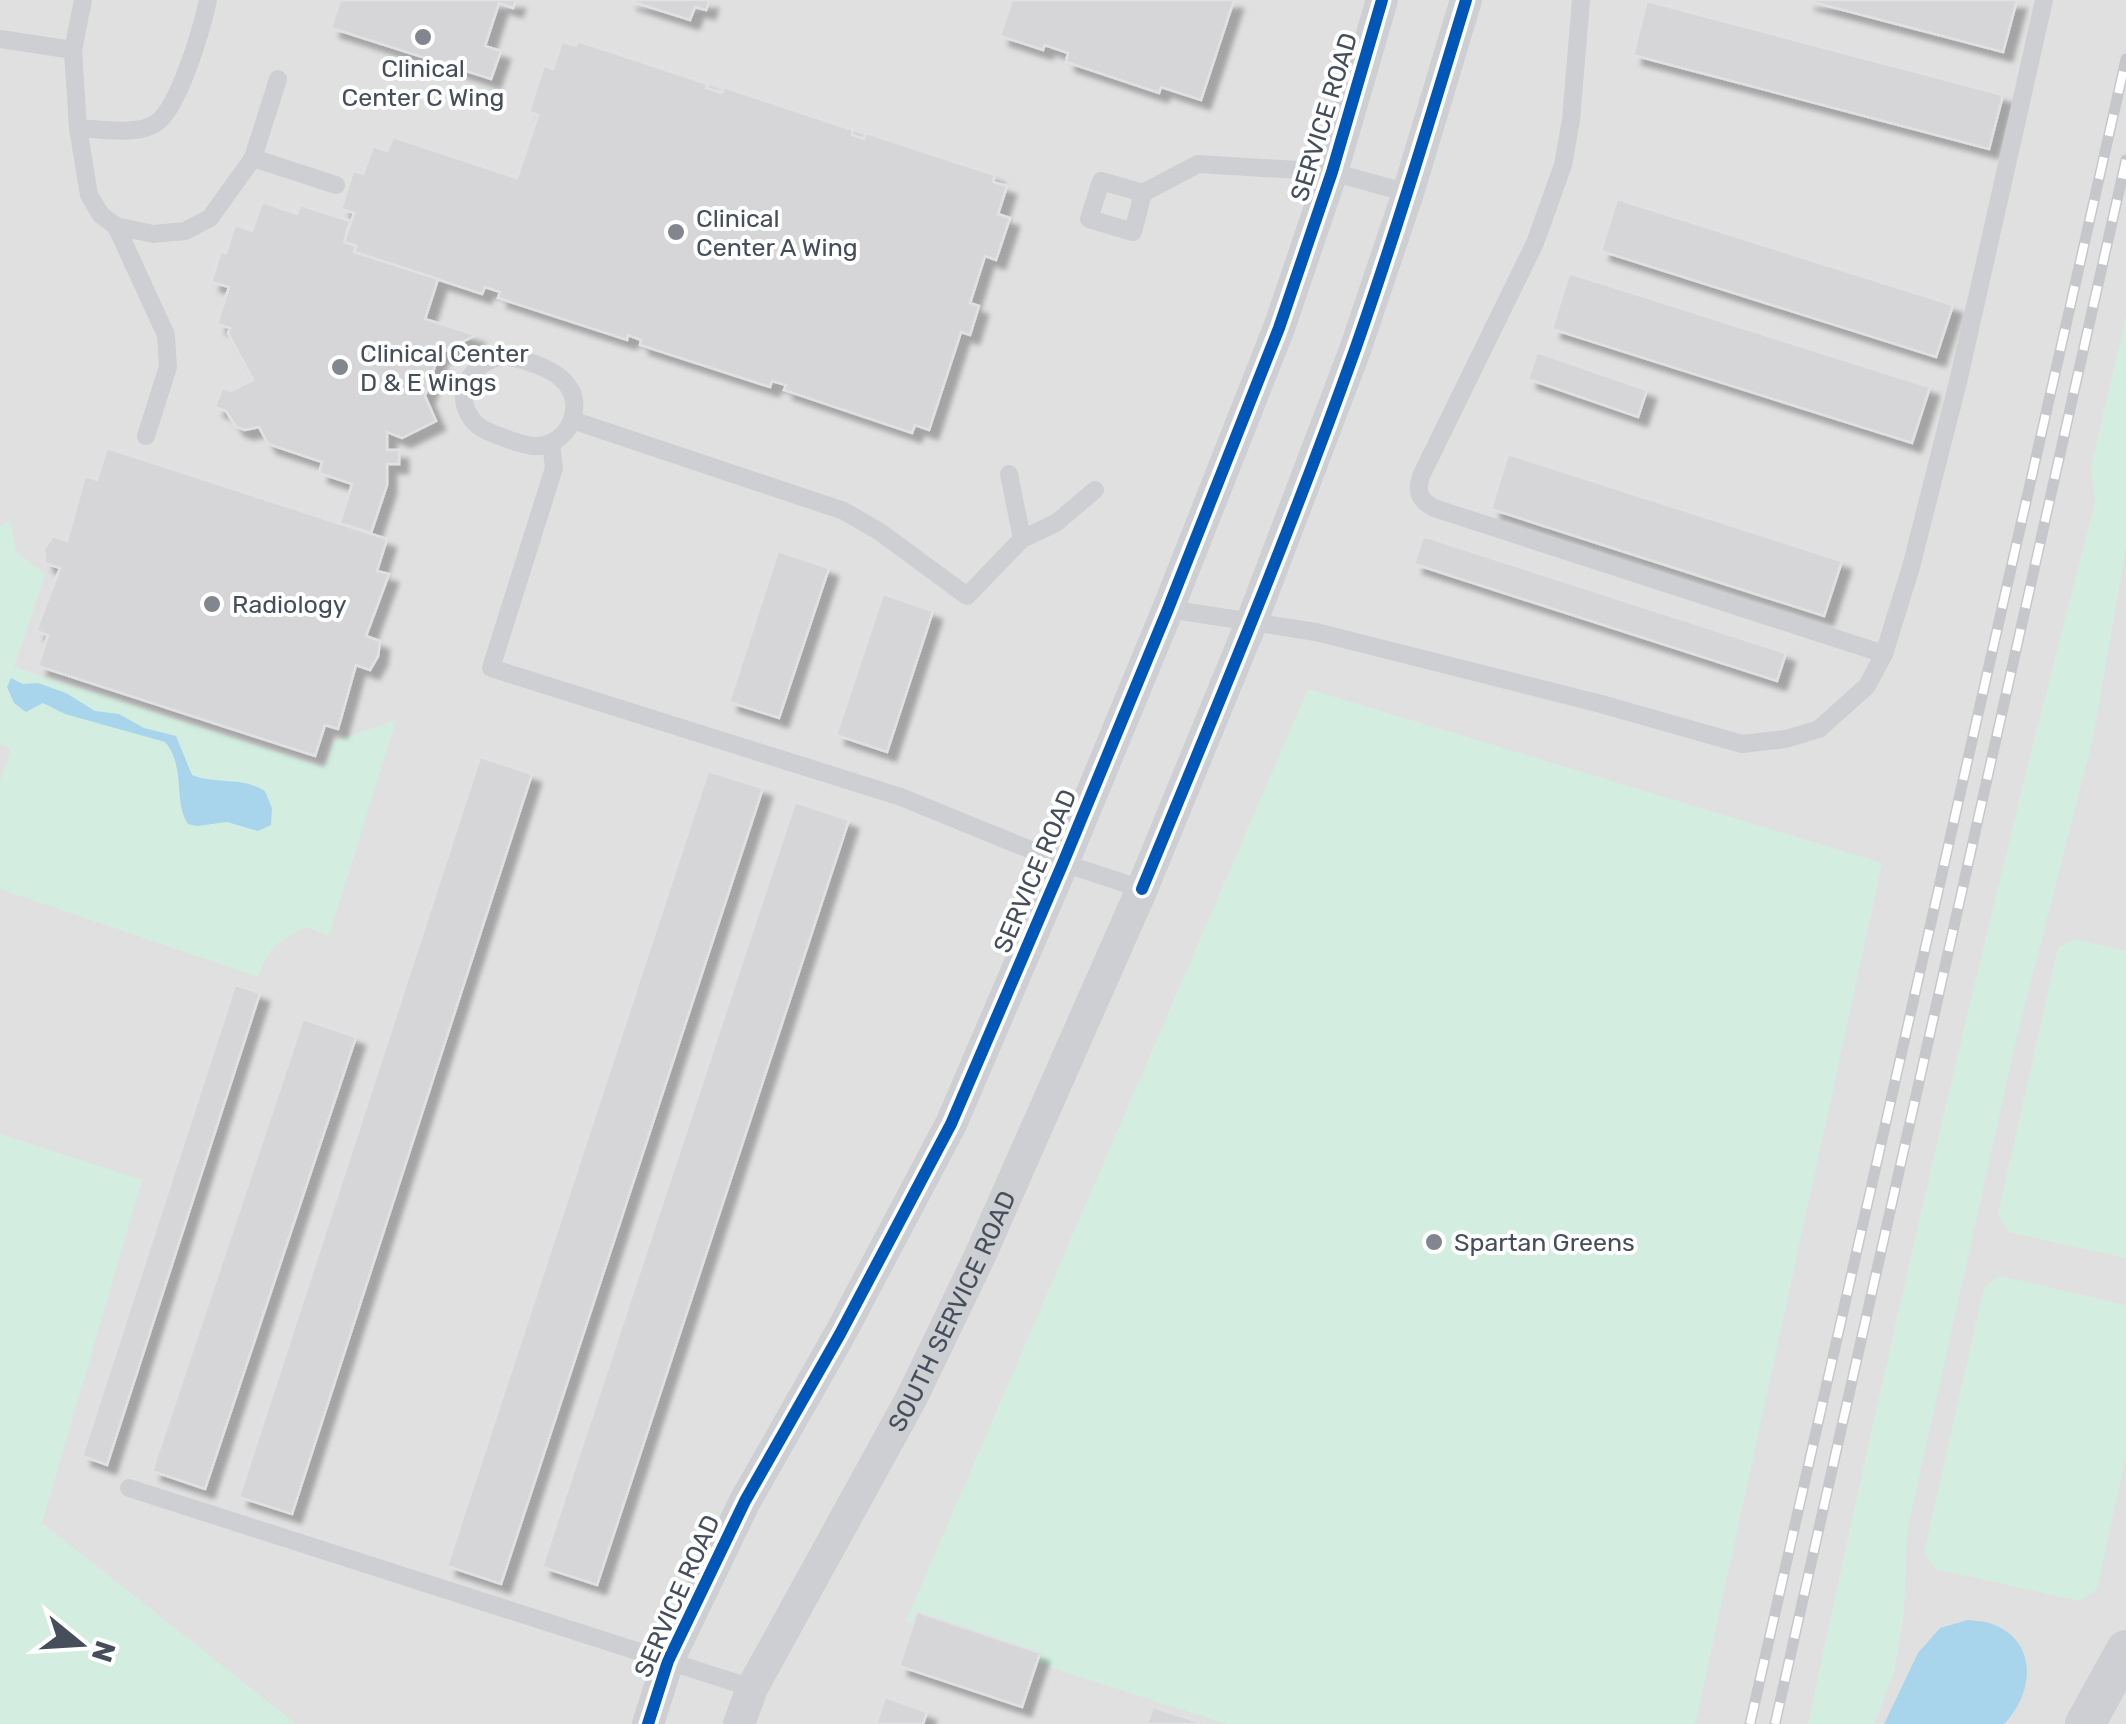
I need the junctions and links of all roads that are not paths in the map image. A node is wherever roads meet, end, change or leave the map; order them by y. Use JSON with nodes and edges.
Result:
{"nodes":[{"id":1,"x":83,"y":0,"type":"edge"},
{"id":2,"x":208,"y":0,"type":"edge"},
{"id":3,"x":1382,"y":0,"type":"edge"},
{"id":4,"x":1466,"y":0,"type":"edge"},
{"id":5,"x":1581,"y":0,"type":"edge"},
{"id":6,"x":2044,"y":0,"type":"edge"},
{"id":7,"x":0,"y":40,"type":"edge"},
{"id":8,"x":73,"y":50,"type":"junction"},
{"id":9,"x":278,"y":79,"type":"dead end"},
{"id":10,"x":78,"y":128,"type":"junction"},
{"id":11,"x":253,"y":158,"type":"junction"},
{"id":12,"x":1332,"y":172,"type":"junction"},
{"id":13,"x":336,"y":185,"type":"dead end"},
{"id":14,"x":1408,"y":193,"type":"junction"},
{"id":15,"x":1143,"y":194,"type":"dead end"},
{"id":16,"x":116,"y":226,"type":"junction"},
{"id":17,"x":572,"y":420,"type":"junction"},
{"id":18,"x":146,"y":436,"type":"dead end"},
{"id":19,"x":551,"y":443,"type":"junction"},
{"id":20,"x":1009,"y":474,"type":"dead end"},
{"id":21,"x":1095,"y":490,"type":"dead end"},
{"id":22,"x":1022,"y":539,"type":"junction"},
{"id":23,"x":1168,"y":609,"type":"junction"},
{"id":24,"x":1252,"y":621,"type":"junction"},
{"id":25,"x":1884,"y":654,"type":"junction"},
{"id":26,"x":1062,"y":863,"type":"junction"},
{"id":27,"x":1142,"y":889,"type":"junction"},
{"id":28,"x":129,"y":1488,"type":"dead end"},
{"id":29,"x":2126,"y":1650,"type":"edge"},
{"id":30,"x":668,"y":1661,"type":"junction"},
{"id":31,"x":752,"y":1688,"type":"junction"},
{"id":32,"x":648,"y":1724,"type":"edge"},
{"id":33,"x":739,"y":1724,"type":"edge"},
{"id":34,"x":2084,"y":1724,"type":"edge"}],
"edges":[{"from":1,"to":8,"type":"lane"},
{"from":2,"to":10,"type":"lane"},
{"from":3,"to":12,"type":"street","name":"SERVICE ROAD"},
{"from":4,"to":14,"type":"street"},
{"from":5,"to":25,"type":"lane"},
{"from":6,"to":25,"type":"lane"},
{"from":7,"to":8,"type":"lane"},
{"from":8,"to":10,"type":"lane"},
{"from":9,"to":11,"type":"lane"},
{"from":10,"to":16,"type":"lane"},
{"from":11,"to":13,"type":"lane"},
{"from":11,"to":16,"type":"lane"},
{"from":12,"to":14,"type":"lane"},
{"from":12,"to":15,"type":"lane"},
{"from":12,"to":23,"type":"street","name":"SERVICE ROAD"},
{"from":14,"to":24,"type":"street"},
{"from":16,"to":18,"type":"lane"},
{"from":17,"to":19,"type":"lane"},
{"from":17,"to":19,"type":"lane"},
{"from":17,"to":22,"type":"lane"},
{"from":19,"to":26,"type":"lane"},
{"from":20,"to":22,"type":"lane"},
{"from":21,"to":22,"type":"lane"},
{"from":23,"to":24,"type":"lane"},
{"from":23,"to":26,"type":"street","name":"SERVICE ROAD"},
{"from":24,"to":25,"type":"lane"},
{"from":24,"to":27,"type":"street"},
{"from":26,"to":27,"type":"lane"},
{"from":26,"to":30,"type":"street","name":"SERVICE ROAD"},
{"from":27,"to":31,"type":"street","name":"SOUTH SERVICE ROAD"},
{"from":28,"to":30,"type":"lane"},
{"from":29,"to":34,"type":"street"},
{"from":30,"to":31,"type":"lane"},
{"from":30,"to":32,"type":"street","name":"SERVICE ROAD"},
{"from":31,"to":33,"type":"street","name":"SOUTH SERVICE ROAD"}]}
